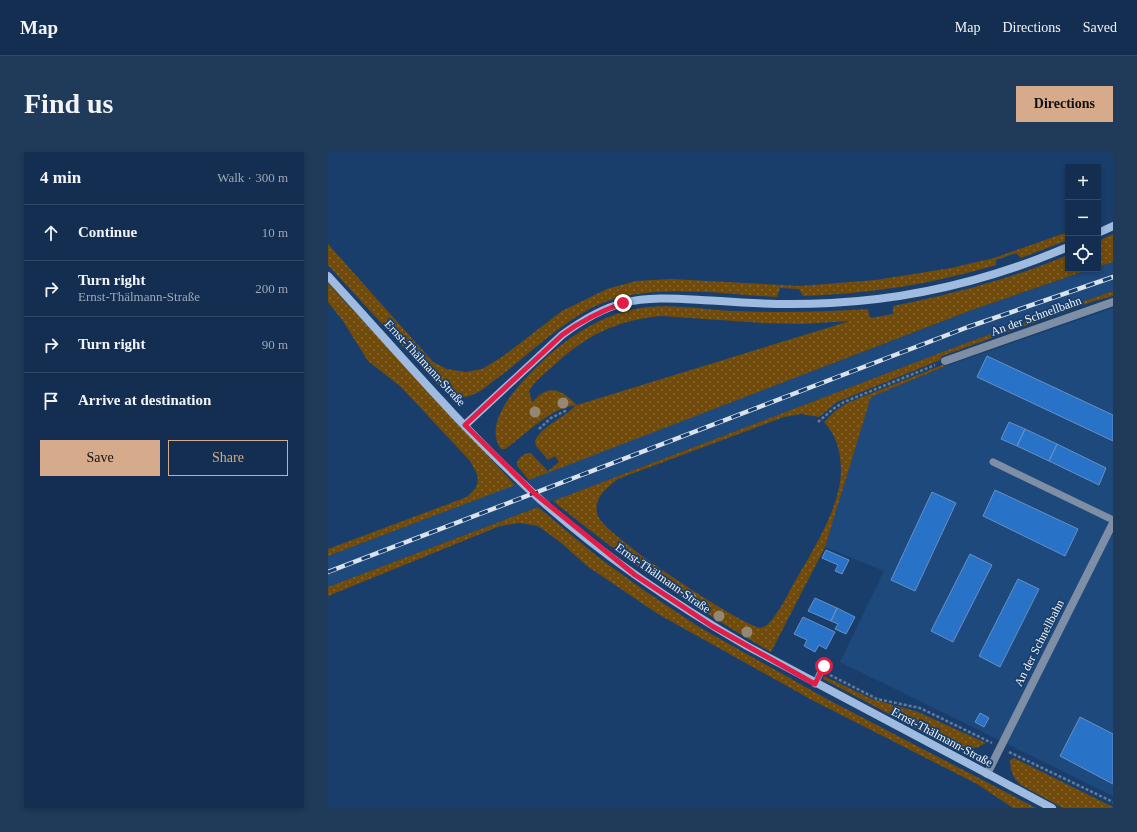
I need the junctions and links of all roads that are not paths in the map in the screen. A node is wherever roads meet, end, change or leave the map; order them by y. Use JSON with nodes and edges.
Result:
{"nodes":[{"id":1,"x":1113,"y":226,"type":"edge"},
{"id":2,"x":1101,"y":232,"type":"edge"},
{"id":3,"x":1065,"y":248,"type":"edge"},
{"id":4,"x":328,"y":276,"type":"edge"},
{"id":5,"x":1113,"y":302,"type":"edge"},
{"id":6,"x":945,"y":361,"type":"road end"},
{"id":7,"x":465,"y":425,"type":"junction"},
{"id":8,"x":993,"y":462,"type":"dead end"},
{"id":9,"x":1113,"y":522,"type":"edge"},
{"id":10,"x":823,"y":668,"type":"road end"},
{"id":11,"x":815,"y":684,"type":"junction"},
{"id":12,"x":987,"y":774,"type":"junction"},
{"id":13,"x":1052,"y":808,"type":"edge"}],
"edges":[{"from":1,"to":2,"type":"main road"},
{"from":3,"to":7,"type":"main road"},
{"from":4,"to":7,"type":"main road","name":"Ernst-Thälmann-Straße"},
{"from":5,"to":6,"type":"street","name":"An der Schnellbahn"},
{"from":7,"to":11,"type":"main road","name":"Ernst-Thälmann-Straße"},
{"from":8,"to":9,"type":"lane"},
{"from":9,"to":12,"type":"street","name":"An der Schnellbahn"},
{"from":10,"to":11,"type":"lane"},
{"from":11,"to":12,"type":"main road","name":"Ernst-Thälmann-Straße"},
{"from":12,"to":13,"type":"main road","name":"Ernst-Thälmann-Straße"}]}
